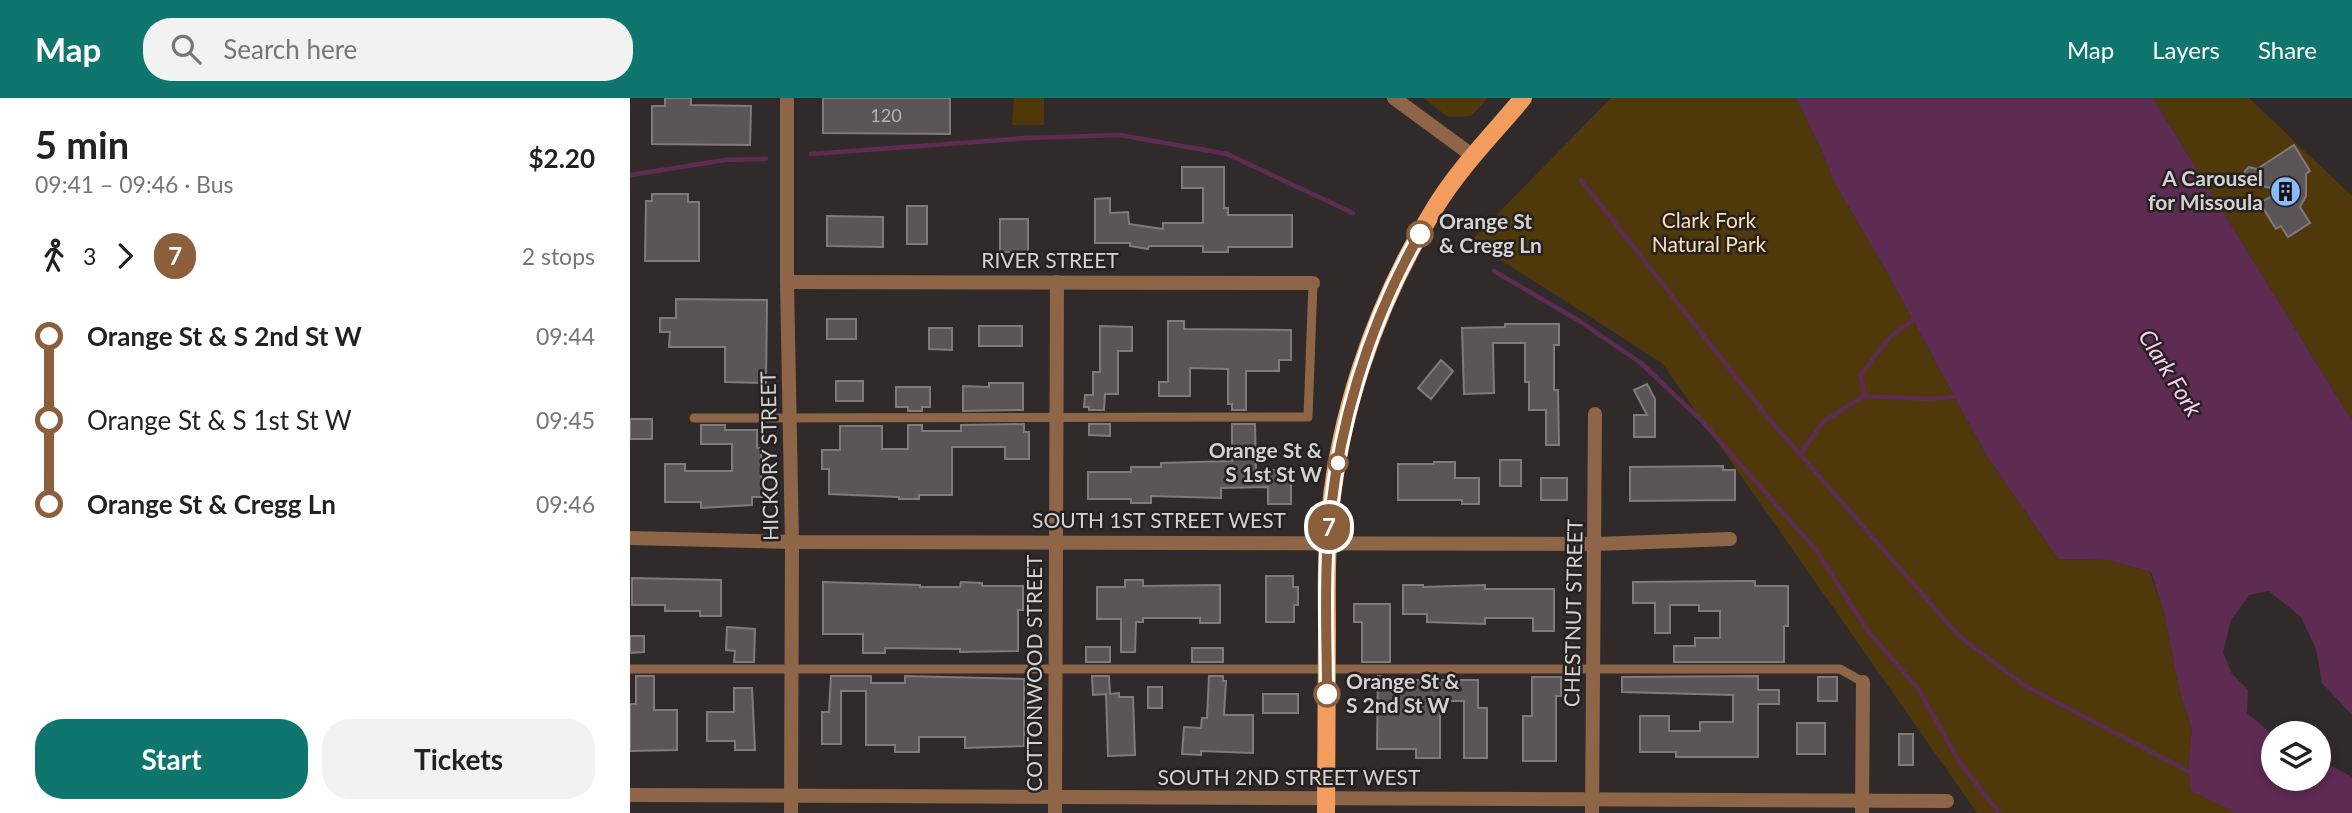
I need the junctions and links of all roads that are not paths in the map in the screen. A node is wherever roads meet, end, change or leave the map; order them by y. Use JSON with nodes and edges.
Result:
{"nodes":[{"id":1,"x":787,"y":98,"type":"edge"},
{"id":2,"x":1394,"y":98,"type":"edge"},
{"id":3,"x":1523,"y":98,"type":"edge"},
{"id":4,"x":1473,"y":156,"type":"junction"},
{"id":5,"x":787,"y":282,"type":"junction"},
{"id":6,"x":1057,"y":282,"type":"junction"},
{"id":7,"x":1313,"y":283,"type":"joint"},
{"id":8,"x":1595,"y":414,"type":"dead end"},
{"id":9,"x":791,"y":417,"type":"junction"},
{"id":10,"x":694,"y":418,"type":"dead end"},
{"id":11,"x":1057,"y":418,"type":"junction"},
{"id":12,"x":630,"y":538,"type":"edge"},
{"id":13,"x":1730,"y":540,"type":"dead end"},
{"id":14,"x":792,"y":542,"type":"junction"},
{"id":15,"x":1056,"y":542,"type":"junction"},
{"id":16,"x":1328,"y":542,"type":"junction"},
{"id":17,"x":1596,"y":544,"type":"junction"},
{"id":18,"x":630,"y":668,"type":"edge"},
{"id":19,"x":791,"y":668,"type":"junction"},
{"id":20,"x":1056,"y":668,"type":"junction"},
{"id":21,"x":1327,"y":668,"type":"junction"},
{"id":22,"x":1594,"y":670,"type":"junction"},
{"id":23,"x":1863,"y":682,"type":"joint"},
{"id":24,"x":630,"y":795,"type":"edge"},
{"id":25,"x":791,"y":797,"type":"junction"},
{"id":26,"x":1055,"y":797,"type":"junction"},
{"id":27,"x":1947,"y":801,"type":"dead end"},
{"id":28,"x":1326,"y":806,"type":"edge"},
{"id":29,"x":1592,"y":807,"type":"edge"},
{"id":30,"x":1862,"y":807,"type":"edge"},
{"id":31,"x":790,"y":813,"type":"edge"},
{"id":32,"x":1055,"y":813,"type":"edge"}],
"edges":[{"from":1,"to":5,"type":"street","name":"HICKORY STREET"},
{"from":2,"to":4,"type":"street"},
{"from":3,"to":4,"type":"main road"},
{"from":4,"to":16,"type":"main road"},
{"from":5,"to":6,"type":"street","name":"RIVER STREET"},
{"from":5,"to":9,"type":"street","name":"HICKORY STREET"},
{"from":6,"to":7,"type":"street","name":"RIVER STREET"},
{"from":6,"to":11,"type":"street","name":"COTTONWOOD STREET"},
{"from":7,"to":11,"type":"lane"},
{"from":8,"to":17,"type":"street","name":"CHESTNUT STREET"},
{"from":9,"to":10,"type":"lane"},
{"from":9,"to":11,"type":"lane"},
{"from":9,"to":14,"type":"street","name":"HICKORY STREET"},
{"from":11,"to":15,"type":"street","name":"COTTONWOOD STREET"},
{"from":12,"to":14,"type":"street","name":"SOUTH 1ST STREET WEST"},
{"from":13,"to":17,"type":"street","name":"SOUTH 1ST STREET WEST"},
{"from":14,"to":15,"type":"street","name":"SOUTH 1ST STREET WEST"},
{"from":14,"to":19,"type":"street","name":"HICKORY STREET"},
{"from":15,"to":16,"type":"street","name":"SOUTH 1ST STREET WEST"},
{"from":15,"to":20,"type":"street","name":"COTTONWOOD STREET"},
{"from":16,"to":17,"type":"street","name":"SOUTH 1ST STREET WEST"},
{"from":16,"to":21,"type":"main road"},
{"from":17,"to":22,"type":"street","name":"CHESTNUT STREET"},
{"from":18,"to":19,"type":"lane"},
{"from":19,"to":20,"type":"lane"},
{"from":19,"to":25,"type":"street","name":"HICKORY STREET"},
{"from":20,"to":21,"type":"lane"},
{"from":20,"to":26,"type":"street","name":"COTTONWOOD STREET"},
{"from":21,"to":22,"type":"lane"},
{"from":21,"to":28,"type":"main road"},
{"from":22,"to":23,"type":"lane"},
{"from":22,"to":29,"type":"street","name":"CHESTNUT STREET"},
{"from":23,"to":30,"type":"street"},
{"from":24,"to":25,"type":"street","name":"SOUTH 2ND STREET WEST"},
{"from":25,"to":26,"type":"street","name":"SOUTH 2ND STREET WEST"},
{"from":25,"to":31,"type":"street","name":"HICKORY STREET"},
{"from":26,"to":28,"type":"street","name":"SOUTH 2ND STREET WEST"},
{"from":26,"to":32,"type":"street","name":"COTTONWOOD STREET"},
{"from":27,"to":30,"type":"street","name":"SOUTH 2ND STREET WEST"},
{"from":28,"to":29,"type":"street","name":"SOUTH 2ND STREET WEST"},
{"from":29,"to":30,"type":"street","name":"SOUTH 2ND STREET WEST"}]}
